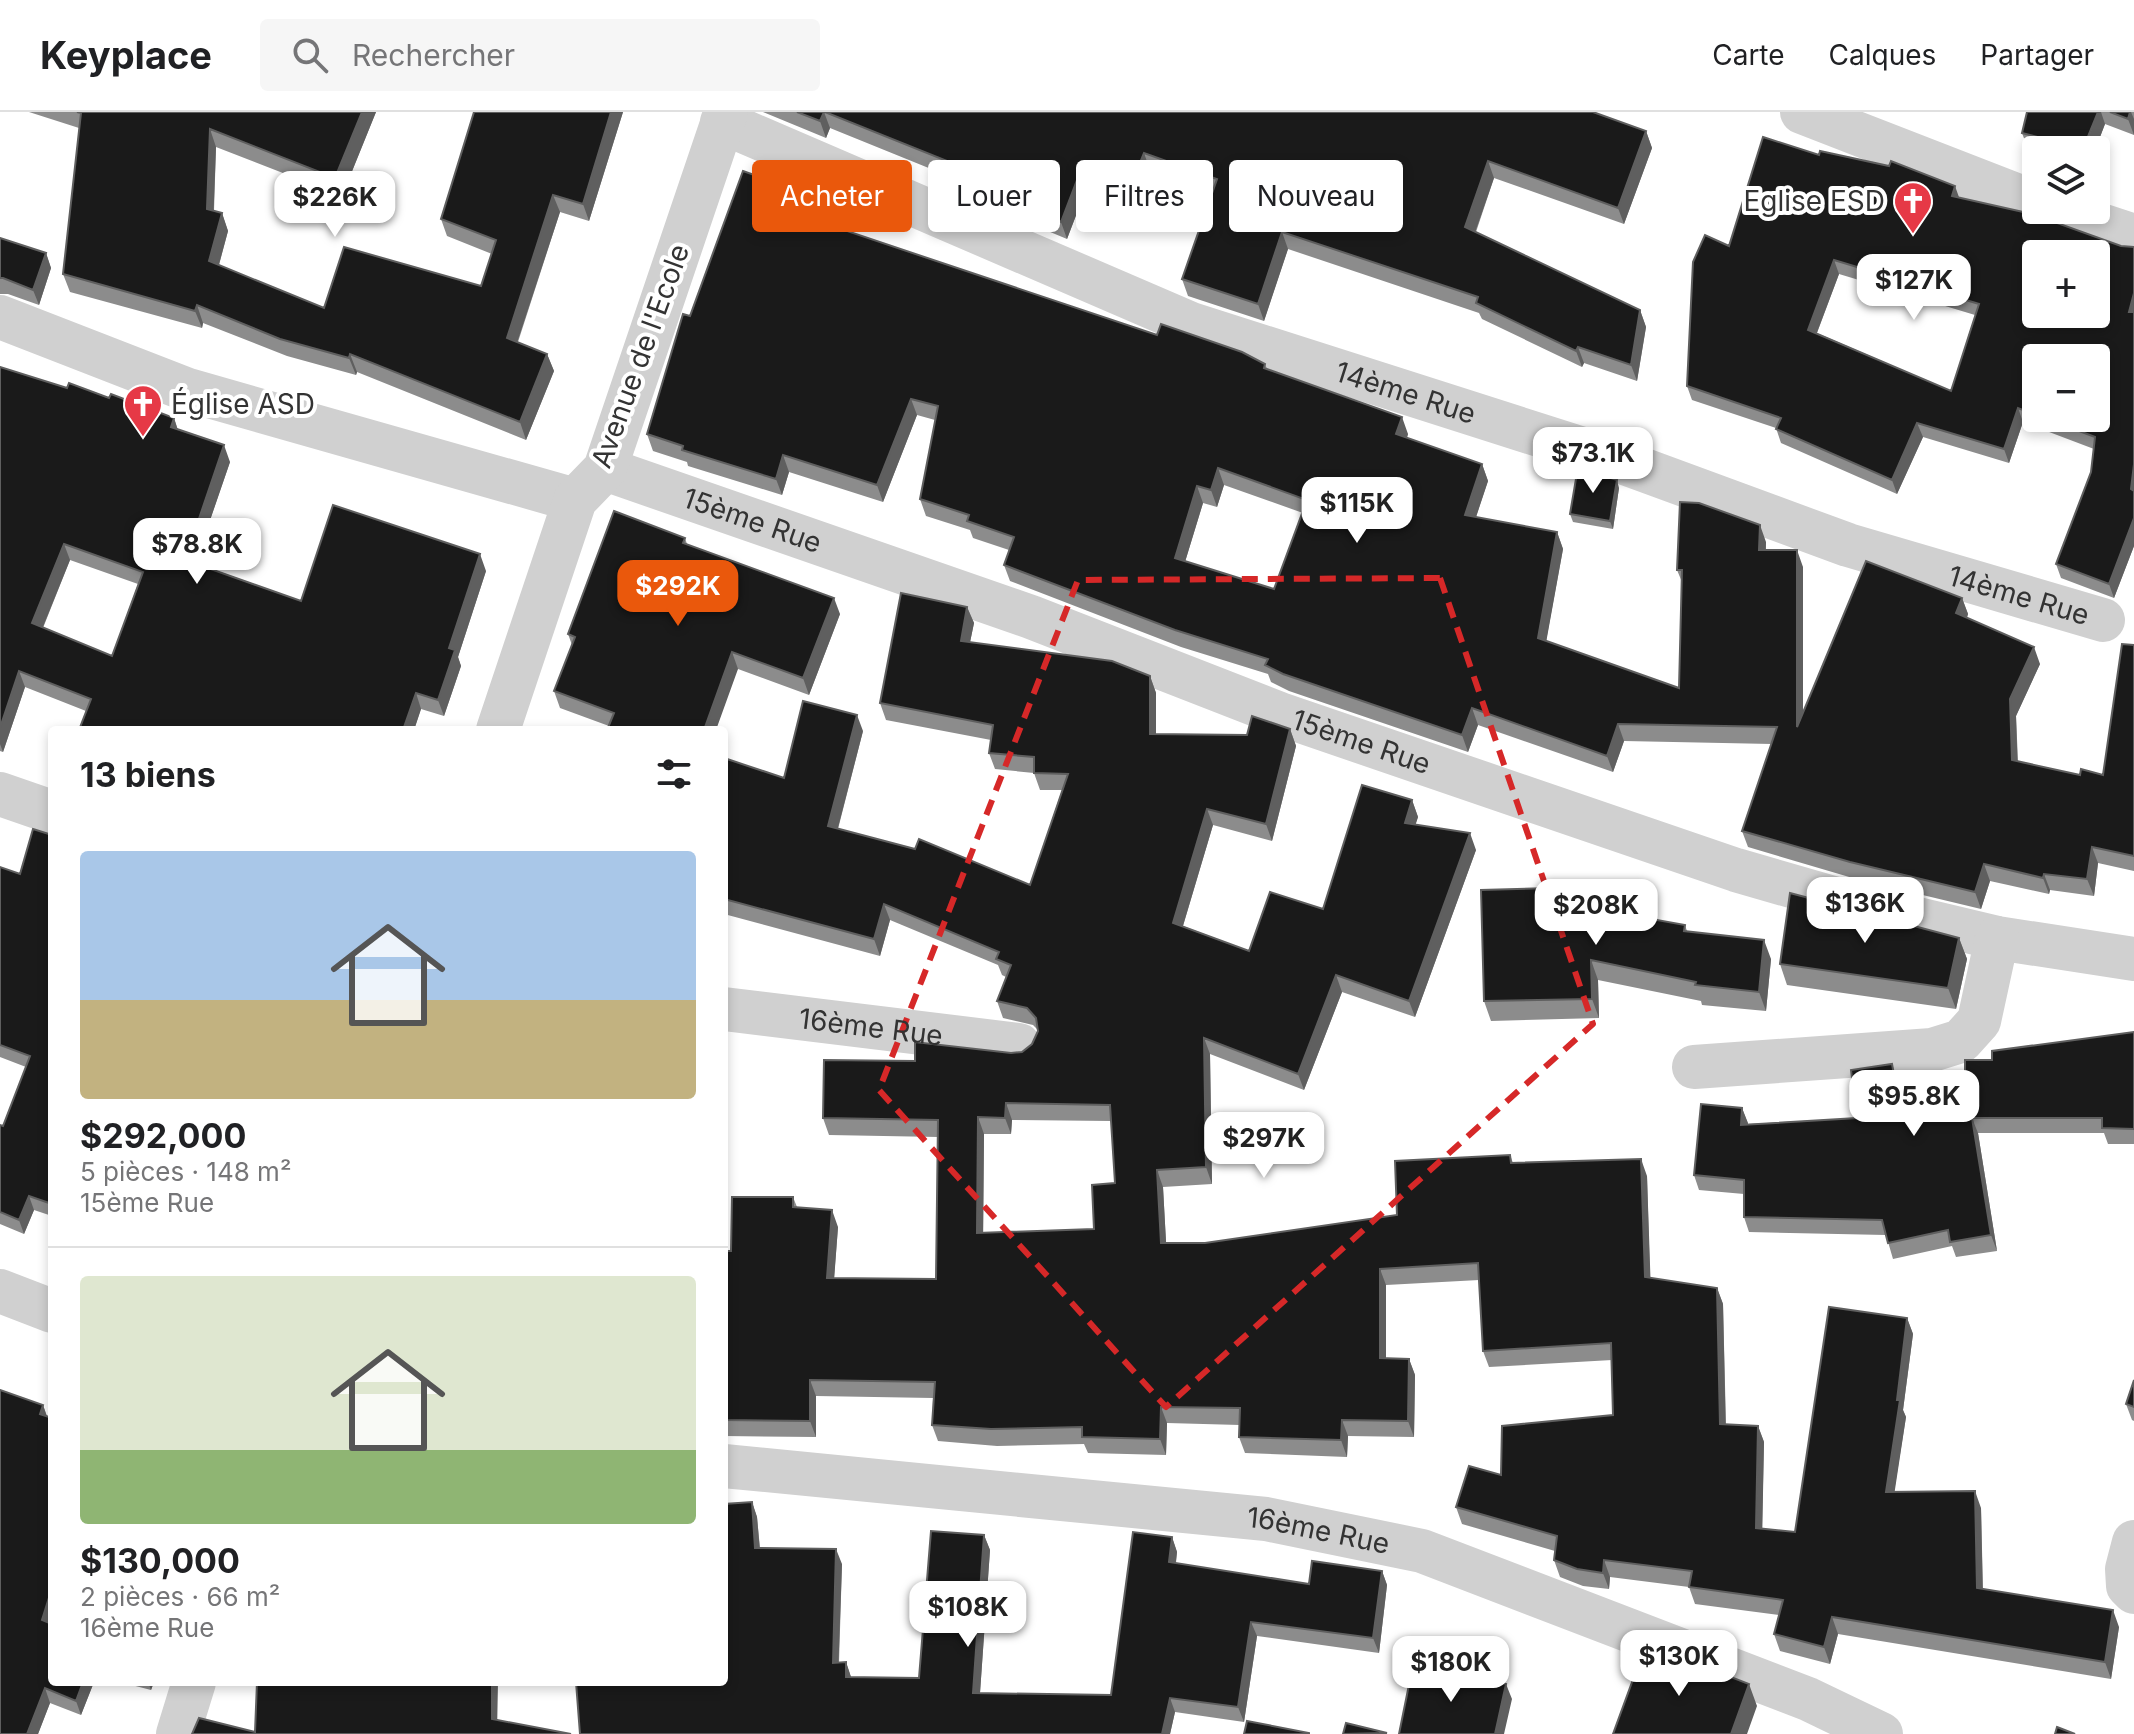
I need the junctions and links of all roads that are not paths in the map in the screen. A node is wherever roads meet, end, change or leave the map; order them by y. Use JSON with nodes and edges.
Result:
{"nodes":[{"id":1,"x":1802,"y":112,"type":"edge"},
{"id":2,"x":724,"y":117,"type":"edge"},
{"id":3,"x":2022,"y":198,"type":"edge"},
{"id":4,"x":2098,"y":224,"type":"edge"},
{"id":5,"x":2134,"y":236,"type":"edge"},
{"id":6,"x":0,"y":317,"type":"edge"},
{"id":7,"x":605,"y":469,"type":"junction"},
{"id":8,"x":575,"y":500,"type":"junction"},
{"id":9,"x":2103,"y":620,"type":"dead end"},
{"id":10,"x":499,"y":726,"type":"edge"},
{"id":11,"x":0,"y":794,"type":"edge"},
{"id":12,"x":48,"y":811,"type":"edge"},
{"id":13,"x":1997,"y":938,"type":"junction"},
{"id":14,"x":2134,"y":959,"type":"edge"},
{"id":15,"x":728,"y":1009,"type":"edge"},
{"id":16,"x":1019,"y":1045,"type":"dead end"},
{"id":17,"x":1694,"y":1067,"type":"dead end"},
{"id":18,"x":0,"y":1291,"type":"edge"},
{"id":19,"x":48,"y":1309,"type":"edge"},
{"id":20,"x":728,"y":1466,"type":"edge"},
{"id":21,"x":2134,"y":1542,"type":"edge"},
{"id":22,"x":2134,"y":1592,"type":"edge"},
{"id":23,"x":193,"y":1686,"type":"edge"},
{"id":24,"x":178,"y":1734,"type":"edge"},
{"id":25,"x":1881,"y":1734,"type":"edge"}],
"edges":[{"from":1,"to":3,"type":"street"},
{"from":2,"to":7,"type":"street","name":"Avenue de l'Ecole"},
{"from":2,"to":9,"type":"street","name":"14ème Rue"},
{"from":4,"to":5,"type":"street"},
{"from":6,"to":8,"type":"street"},
{"from":7,"to":8,"type":"street","name":"Avenue de l'Ecole"},
{"from":7,"to":13,"type":"street","name":"15ème Rue"},
{"from":8,"to":10,"type":"street","name":"Avenue de l'Ecole"},
{"from":11,"to":12,"type":"street"},
{"from":13,"to":14,"type":"street","name":"15ème Rue"},
{"from":13,"to":17,"type":"street"},
{"from":15,"to":16,"type":"street","name":"16ème Rue"},
{"from":18,"to":19,"type":"street"},
{"from":20,"to":25,"type":"street","name":"16ème Rue"},
{"from":21,"to":22,"type":"street"},
{"from":23,"to":24,"type":"street"}]}
